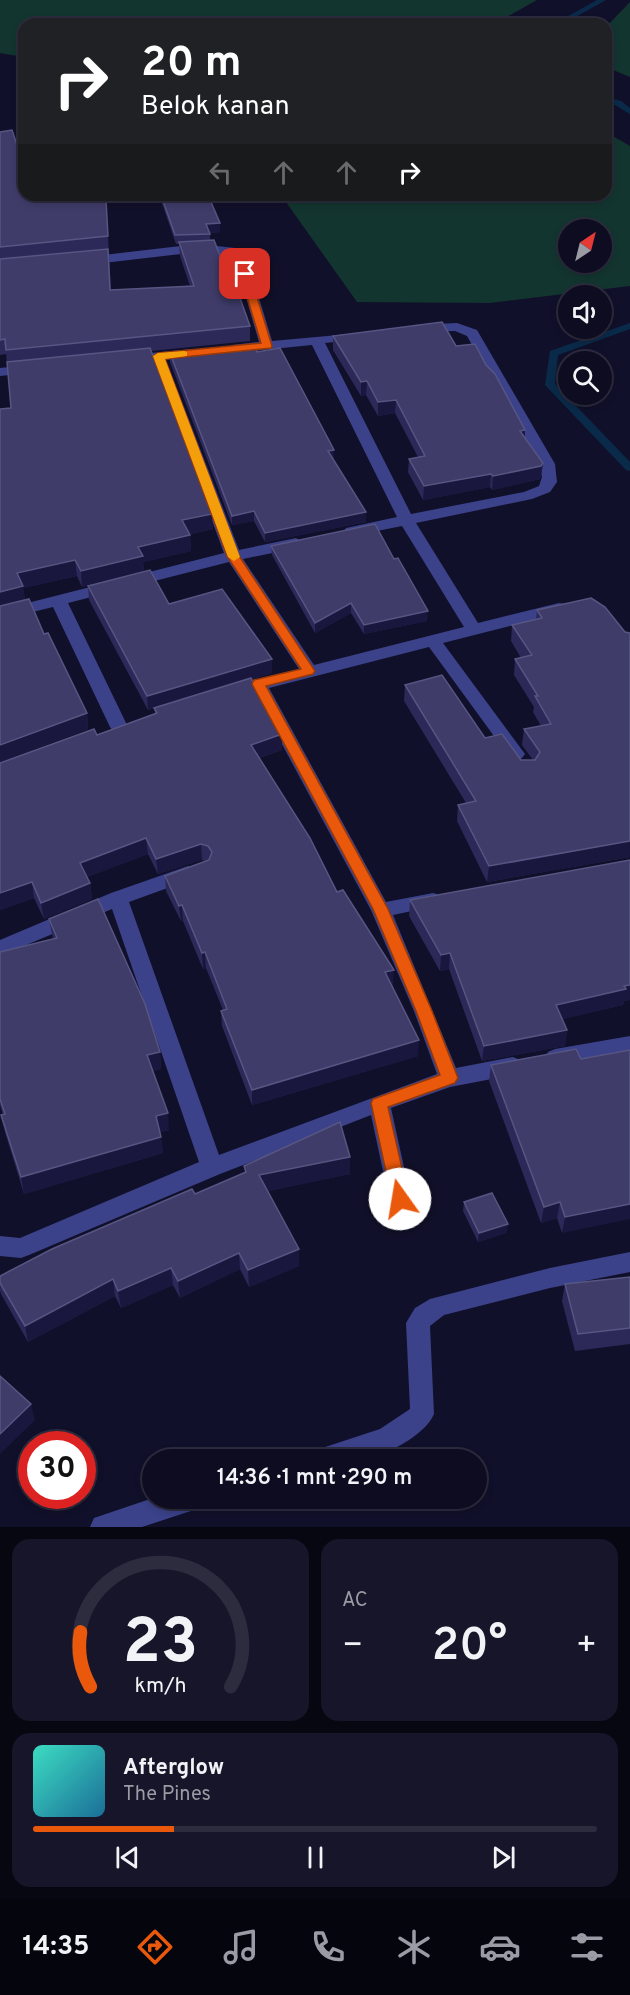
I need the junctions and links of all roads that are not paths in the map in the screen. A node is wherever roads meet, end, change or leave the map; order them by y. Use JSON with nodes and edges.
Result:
{"nodes":[{"id":1,"x":75,"y":262,"type":"edge"},
{"id":2,"x":404,"y":330,"type":"edge"},
{"id":3,"x":371,"y":334,"type":"edge"},
{"id":4,"x":317,"y":341,"type":"junction"},
{"id":5,"x":267,"y":346,"type":"junction"},
{"id":6,"x":158,"y":356,"type":"junction"},
{"id":7,"x":113,"y":361,"type":"edge"},
{"id":8,"x":45,"y":368,"type":"edge"},
{"id":9,"x":0,"y":372,"type":"edge"},
{"id":10,"x":406,"y":520,"type":"junction"},
{"id":11,"x":337,"y":534,"type":"edge"},
{"id":12,"x":314,"y":539,"type":"edge"},
{"id":13,"x":233,"y":556,"type":"junction"},
{"id":14,"x":58,"y":600,"type":"junction"},
{"id":15,"x":577,"y":604,"type":"edge"},
{"id":16,"x":0,"y":615,"type":"edge"},
{"id":17,"x":474,"y":630,"type":"junction"},
{"id":18,"x":433,"y":641,"type":"junction"},
{"id":19,"x":309,"y":671,"type":"junction"},
{"id":20,"x":258,"y":684,"type":"junction"},
{"id":21,"x":215,"y":697,"type":"edge"},
{"id":22,"x":141,"y":720,"type":"edge"},
{"id":23,"x":527,"y":769,"type":"edge"},
{"id":24,"x":201,"y":869,"type":"edge"},
{"id":25,"x":118,"y":898,"type":"junction"},
{"id":26,"x":449,"y":898,"type":"edge"},
{"id":27,"x":381,"y":909,"type":"junction"},
{"id":28,"x":0,"y":948,"type":"edge"},
{"id":29,"x":630,"y":1044,"type":"edge"},
{"id":30,"x":450,"y":1078,"type":"junction"},
{"id":31,"x":379,"y":1103,"type":"junction"},
{"id":32,"x":212,"y":1167,"type":"junction"},
{"id":33,"x":400,"y":1199,"type":"dead end"},
{"id":34,"x":0,"y":1246,"type":"edge"},
{"id":35,"x":630,"y":1262,"type":"edge"},
{"id":36,"x":353,"y":1449,"type":"edge"},
{"id":37,"x":159,"y":1509,"type":"edge"},
{"id":38,"x":103,"y":1527,"type":"edge"}],
"edges":[{"from":1,"to":5,"type":"street"},
{"from":2,"to":10,"type":"street"},
{"from":3,"to":4,"type":"street"},
{"from":4,"to":5,"type":"street"},
{"from":4,"to":10,"type":"street"},
{"from":5,"to":6,"type":"street"},
{"from":6,"to":7,"type":"street"},
{"from":6,"to":13,"type":"street"},
{"from":8,"to":9,"type":"street"},
{"from":10,"to":11,"type":"street"},
{"from":10,"to":17,"type":"street"},
{"from":12,"to":13,"type":"street"},
{"from":13,"to":14,"type":"street"},
{"from":13,"to":19,"type":"street"},
{"from":14,"to":16,"type":"street"},
{"from":14,"to":22,"type":"street"},
{"from":15,"to":17,"type":"street"},
{"from":17,"to":18,"type":"street"},
{"from":18,"to":19,"type":"street"},
{"from":18,"to":23,"type":"street"},
{"from":19,"to":20,"type":"street"},
{"from":20,"to":21,"type":"street"},
{"from":20,"to":27,"type":"street"},
{"from":24,"to":25,"type":"street"},
{"from":25,"to":28,"type":"street"},
{"from":25,"to":32,"type":"street"},
{"from":26,"to":27,"type":"street"},
{"from":27,"to":30,"type":"street"},
{"from":29,"to":30,"type":"street"},
{"from":30,"to":31,"type":"street"},
{"from":31,"to":32,"type":"street"},
{"from":31,"to":33,"type":"street"},
{"from":32,"to":34,"type":"street"},
{"from":35,"to":36,"type":"street"},
{"from":37,"to":38,"type":"street"}]}
